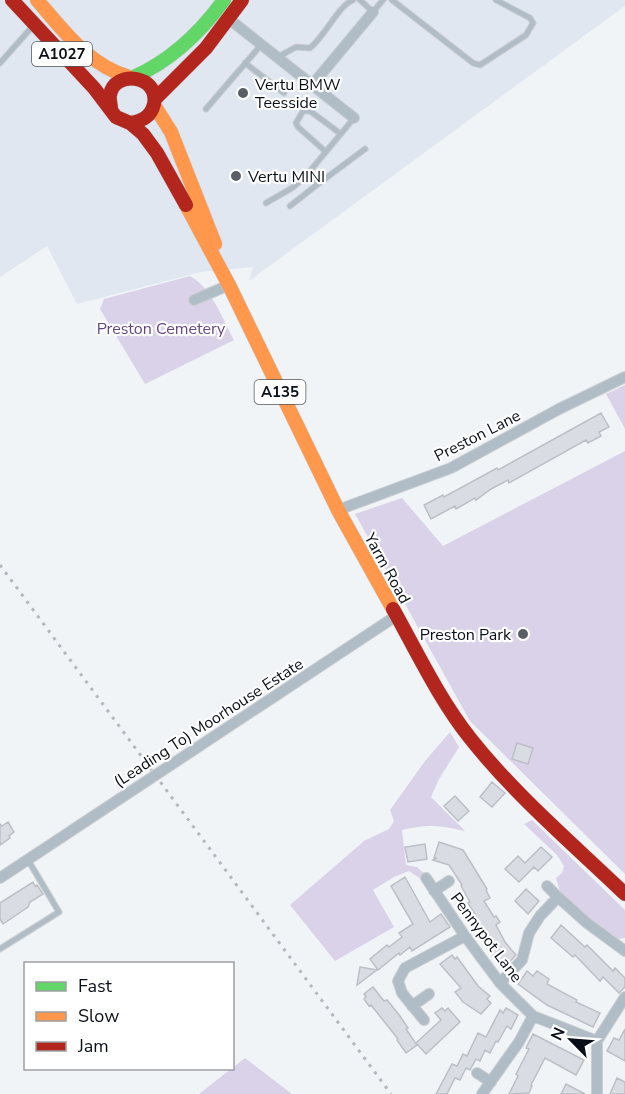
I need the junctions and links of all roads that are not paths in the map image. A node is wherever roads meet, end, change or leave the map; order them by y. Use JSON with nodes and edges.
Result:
{"nodes":[{"id":1,"x":12,"y":0,"type":"edge"},
{"id":2,"x":37,"y":0,"type":"edge"},
{"id":3,"x":224,"y":0,"type":"edge"},
{"id":4,"x":242,"y":0,"type":"edge"},
{"id":5,"x":353,"y":0,"type":"edge"},
{"id":6,"x":360,"y":0,"type":"edge"},
{"id":7,"x":383,"y":0,"type":"edge"},
{"id":8,"x":392,"y":0,"type":"edge"},
{"id":9,"x":496,"y":0,"type":"edge"},
{"id":10,"x":373,"y":12,"type":"junction"},
{"id":11,"x":229,"y":19,"type":"junction"},
{"id":12,"x":36,"y":23,"type":"junction"},
{"id":13,"x":262,"y":44,"type":"junction"},
{"id":14,"x":278,"y":57,"type":"junction"},
{"id":15,"x":0,"y":63,"type":"edge"},
{"id":16,"x":245,"y":63,"type":"junction"},
{"id":17,"x":132,"y":77,"type":"junction"},
{"id":18,"x":313,"y":84,"type":"junction"},
{"id":19,"x":284,"y":93,"type":"dead end"},
{"id":20,"x":155,"y":102,"type":"junction"},
{"id":21,"x":111,"y":109,"type":"junction"},
{"id":22,"x":207,"y":109,"type":"dead end"},
{"id":23,"x":354,"y":118,"type":"joint"},
{"id":24,"x":130,"y":123,"type":"junction"},
{"id":25,"x":341,"y":134,"type":"junction"},
{"id":26,"x":365,"y":149,"type":"dead end"},
{"id":27,"x":326,"y":152,"type":"junction"},
{"id":28,"x":308,"y":173,"type":"junction"},
{"id":29,"x":318,"y":184,"type":"junction"},
{"id":30,"x":266,"y":203,"type":"dead end"},
{"id":31,"x":290,"y":206,"type":"dead end"},
{"id":32,"x":226,"y":280,"type":"junction"},
{"id":33,"x":194,"y":300,"type":"dead end"},
{"id":34,"x":625,"y":377,"type":"edge"},
{"id":35,"x":338,"y":510,"type":"junction"},
{"id":36,"x":396,"y":616,"type":"junction"},
{"id":37,"x":33,"y":857,"type":"junction"},
{"id":38,"x":0,"y":878,"type":"edge"},
{"id":39,"x":426,"y":878,"type":"dead end"},
{"id":40,"x":448,"y":881,"type":"dead end"},
{"id":41,"x":547,"y":886,"type":"dead end"},
{"id":42,"x":434,"y":891,"type":"junction"},
{"id":43,"x":625,"y":894,"type":"edge"},
{"id":44,"x":558,"y":897,"type":"junction"},
{"id":45,"x":465,"y":936,"type":"junction"},
{"id":46,"x":624,"y":947,"type":"edge"},
{"id":47,"x":0,"y":949,"type":"edge"},
{"id":48,"x":500,"y":983,"type":"junction"},
{"id":49,"x":429,"y":994,"type":"dead end"},
{"id":50,"x":625,"y":997,"type":"edge"},
{"id":51,"x":412,"y":1006,"type":"junction"},
{"id":52,"x":620,"y":1013,"type":"edge"},
{"id":53,"x":533,"y":1016,"type":"junction"},
{"id":54,"x":424,"y":1020,"type":"dead end"},
{"id":55,"x":597,"y":1041,"type":"junction"},
{"id":56,"x":477,"y":1073,"type":"dead end"},
{"id":57,"x":490,"y":1082,"type":"junction"},
{"id":58,"x":482,"y":1094,"type":"edge"},
{"id":59,"x":597,"y":1094,"type":"edge"}],
"edges":[{"from":1,"to":12,"type":"main road","number":"A1027"},
{"from":2,"to":17,"type":"main road","number":"A1027"},
{"from":3,"to":17,"type":"main road"},
{"from":4,"to":11,"type":"main road"},
{"from":5,"to":14,"type":"lane"},
{"from":6,"to":10,"type":"lane"},
{"from":7,"to":10,"type":"lane"},
{"from":8,"to":9,"type":"lane"},
{"from":10,"to":18,"type":"street"},
{"from":11,"to":13,"type":"street"},
{"from":11,"to":20,"type":"main road"},
{"from":12,"to":15,"type":"lane"},
{"from":12,"to":21,"type":"main road","number":"A1027"},
{"from":13,"to":14,"type":"street"},
{"from":13,"to":16,"type":"lane"},
{"from":14,"to":18,"type":"street"},
{"from":16,"to":19,"type":"lane"},
{"from":16,"to":22,"type":"lane"},
{"from":17,"to":20,"type":"main road"},
{"from":17,"to":21,"type":"main road"},
{"from":18,"to":23,"type":"street"},
{"from":20,"to":24,"type":"main road"},
{"from":20,"to":32,"type":"main road","number":"A135"},
{"from":21,"to":24,"type":"main road"},
{"from":23,"to":25,"type":"lane"},
{"from":24,"to":32,"type":"main road","number":"A135"},
{"from":25,"to":27,"type":"lane"},
{"from":25,"to":27,"type":"lane"},
{"from":26,"to":29,"type":"lane"},
{"from":27,"to":28,"type":"lane"},
{"from":28,"to":29,"type":"lane"},
{"from":28,"to":30,"type":"lane"},
{"from":29,"to":31,"type":"lane"},
{"from":32,"to":33,"type":"street"},
{"from":32,"to":35,"type":"main road","name":"Yarm Road","number":"A135"},
{"from":34,"to":35,"type":"street","name":"Preston Lane"},
{"from":35,"to":36,"type":"main road","name":"Yarm Road","number":"A135"},
{"from":36,"to":37,"type":"street","name":"(Leading To) Moorhouse Estate"},
{"from":36,"to":43,"type":"main road","name":"Yarm Road","number":"A135"},
{"from":37,"to":38,"type":"street","name":"(Leading To) Moorhouse Estate"},
{"from":37,"to":47,"type":"lane"},
{"from":39,"to":42,"type":"street","name":"Pennypot Lane"},
{"from":40,"to":42,"type":"street","name":"Pennypot Lane"},
{"from":41,"to":44,"type":"street"},
{"from":42,"to":45,"type":"street","name":"Pennypot Lane"},
{"from":44,"to":46,"type":"street"},
{"from":44,"to":48,"type":"street"},
{"from":45,"to":48,"type":"street","name":"Pennypot Lane"},
{"from":45,"to":51,"type":"street"},
{"from":48,"to":53,"type":"street","name":"Pennypot Lane"},
{"from":49,"to":51,"type":"street"},
{"from":50,"to":52,"type":"street"},
{"from":51,"to":54,"type":"street"},
{"from":52,"to":55,"type":"street"},
{"from":53,"to":55,"type":"street","name":"Pennypot Lane"},
{"from":53,"to":57,"type":"street"},
{"from":55,"to":59,"type":"street"},
{"from":56,"to":57,"type":"street"},
{"from":57,"to":58,"type":"street"}]}
